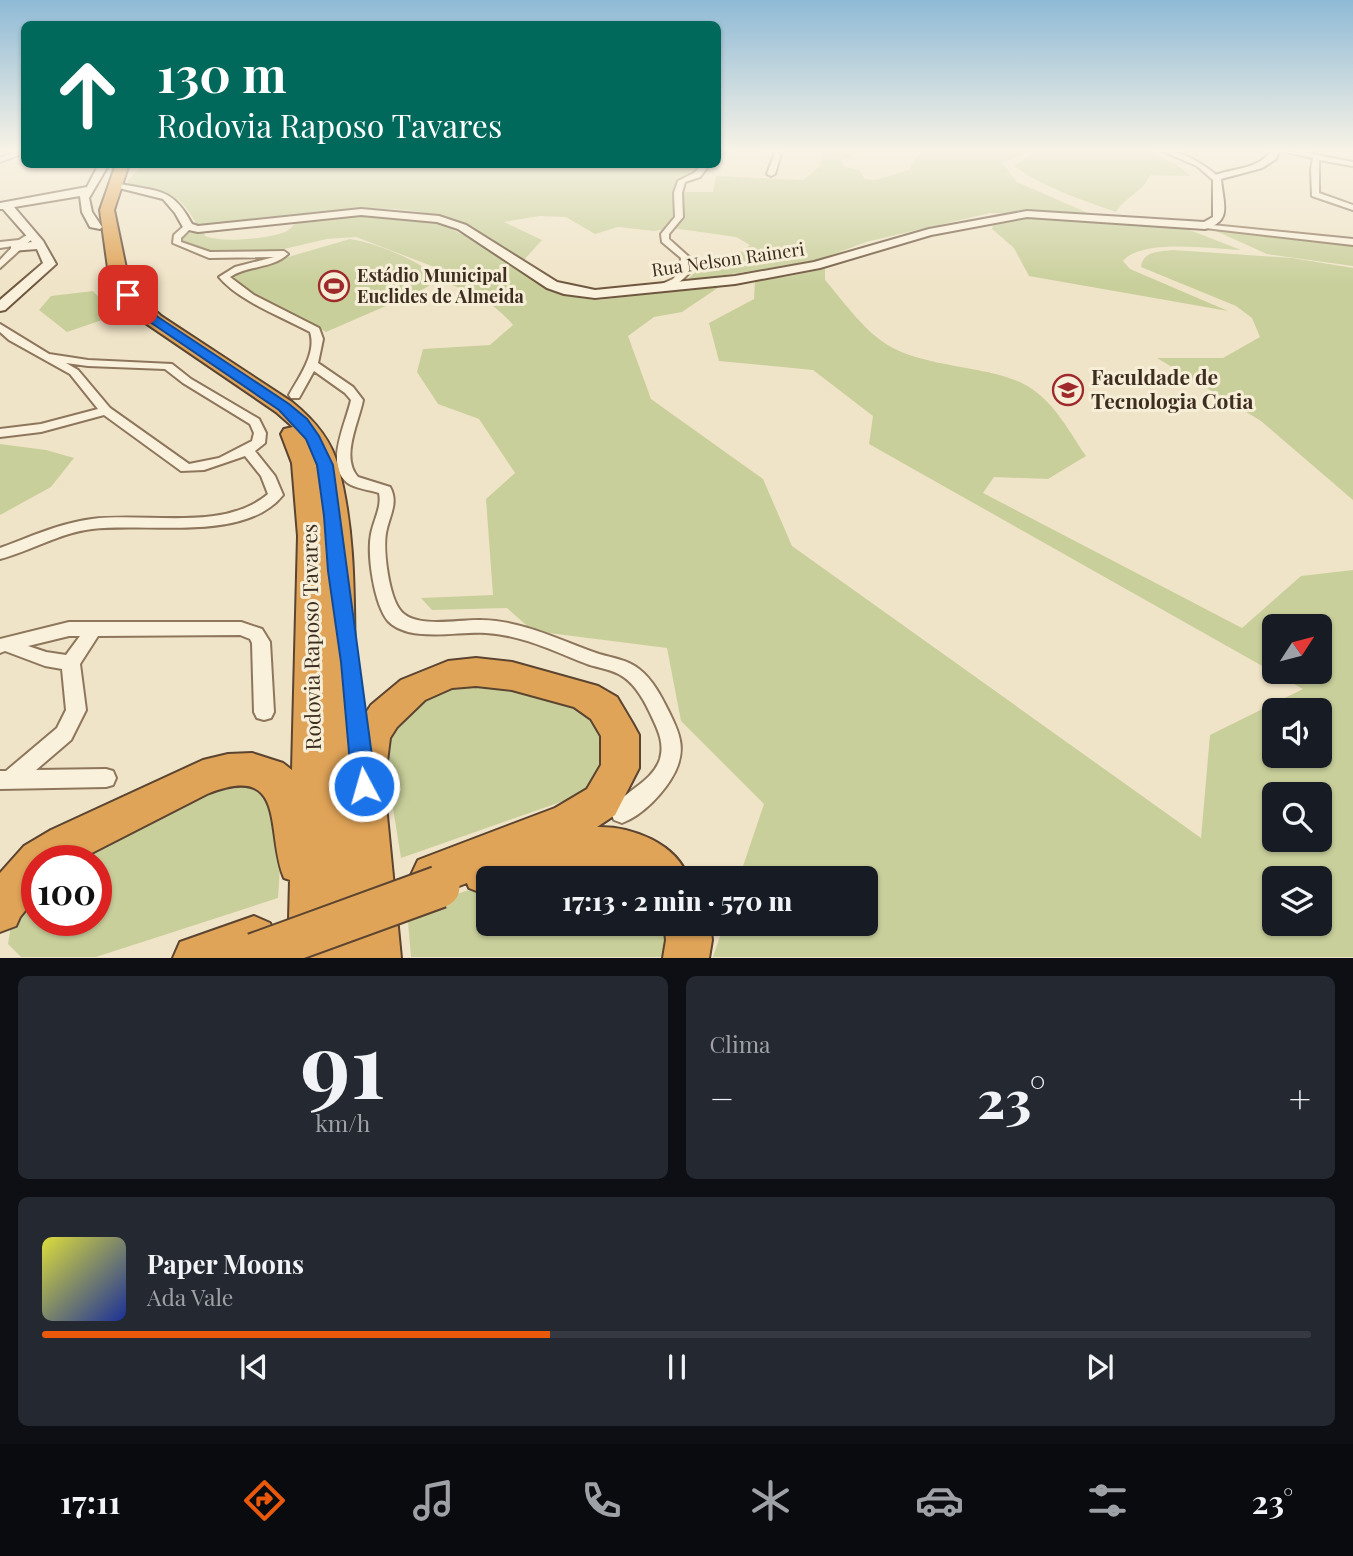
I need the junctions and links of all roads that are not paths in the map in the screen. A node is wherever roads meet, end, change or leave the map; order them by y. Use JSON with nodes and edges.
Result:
{"nodes":[{"id":1,"x":75,"y":195,"type":"edge"},
{"id":2,"x":101,"y":195,"type":"edge"},
{"id":3,"x":101,"y":195,"type":"edge"},
{"id":4,"x":108,"y":195,"type":"edge"},
{"id":5,"x":144,"y":195,"type":"edge"},
{"id":6,"x":678,"y":195,"type":"edge"},
{"id":7,"x":1217,"y":195,"type":"edge"},
{"id":8,"x":1317,"y":195,"type":"edge"},
{"id":9,"x":3,"y":206,"type":"edge"},
{"id":10,"x":1353,"y":208,"type":"edge"},
{"id":11,"x":1205,"y":226,"type":"junction"},
{"id":12,"x":188,"y":227,"type":"junction"},
{"id":13,"x":96,"y":228,"type":"junction"},
{"id":14,"x":1353,"y":242,"type":"edge"},
{"id":15,"x":26,"y":243,"type":"junction"},
{"id":16,"x":0,"y":245,"type":"edge"},
{"id":17,"x":0,"y":265,"type":"edge"},
{"id":18,"x":658,"y":289,"type":"junction"},
{"id":19,"x":0,"y":307,"type":"edge"},
{"id":20,"x":0,"y":327,"type":"edge"},
{"id":21,"x":205,"y":354,"type":"junction"},
{"id":22,"x":50,"y":357,"type":"junction"},
{"id":23,"x":312,"y":364,"type":"junction"},
{"id":24,"x":295,"y":395,"type":"junction"},
{"id":25,"x":93,"y":398,"type":"junction"},
{"id":26,"x":106,"y":411,"type":"junction"},
{"id":27,"x":66,"y":421,"type":"junction"},
{"id":28,"x":0,"y":433,"type":"edge"},
{"id":29,"x":247,"y":451,"type":"junction"},
{"id":30,"x":333,"y":516,"type":"junction"},
{"id":31,"x":0,"y":554,"type":"edge"},
{"id":32,"x":337,"y":571,"type":"junction"},
{"id":33,"x":93,"y":630,"type":"junction"},
{"id":34,"x":3,"y":646,"type":"edge"},
{"id":35,"x":71,"y":663,"type":"junction"},
{"id":36,"x":264,"y":712,"type":"dead end"},
{"id":37,"x":106,"y":778,"type":"dead end"},
{"id":38,"x":5,"y":780,"type":"edge"},
{"id":39,"x":364,"y":786,"type":"junction"},
{"id":40,"x":622,"y":813,"type":"dead end"},
{"id":41,"x":62,"y":845,"type":"edge"},
{"id":42,"x":497,"y":866,"type":"edge"},
{"id":43,"x":654,"y":866,"type":"edge"},
{"id":44,"x":476,"y":871,"type":"edge"},
{"id":45,"x":436,"y":881,"type":"junction"},
{"id":46,"x":21,"y":882,"type":"edge"},
{"id":47,"x":0,"y":911,"type":"edge"},
{"id":48,"x":313,"y":912,"type":"junction"},
{"id":49,"x":687,"y":936,"type":"edge"},
{"id":50,"x":252,"y":950,"type":"edge"},
{"id":51,"x":196,"y":957,"type":"edge"},
{"id":52,"x":311,"y":957,"type":"edge"},
{"id":53,"x":351,"y":957,"type":"edge"},
{"id":54,"x":378,"y":957,"type":"edge"},
{"id":55,"x":686,"y":957,"type":"edge"}],
"edges":[{"from":1,"to":9,"type":"main road"},
{"from":2,"to":13,"type":"main road"},
{"from":3,"to":13,"type":"highway","name":"Rodovia Raposo Tavares"},
{"from":4,"to":21,"type":"highway","name":"Rodovia Raposo Tavares"},
{"from":5,"to":12,"type":"main road"},
{"from":6,"to":18,"type":"street"},
{"from":7,"to":11,"type":"main road"},
{"from":8,"to":10,"type":"street"},
{"from":9,"to":15,"type":"main road"},
{"from":11,"to":14,"type":"street"},
{"from":11,"to":18,"type":"main road","name":"Rua Nelson Raineri"},
{"from":12,"to":18,"type":"main road","name":"Rua Nelson Raineri"},
{"from":12,"to":23,"type":"street"},
{"from":13,"to":48,"type":"highway","name":"Rodovia Raposo Tavares"},
{"from":15,"to":16,"type":"street"},
{"from":15,"to":17,"type":"street"},
{"from":15,"to":19,"type":"main road"},
{"from":20,"to":22,"type":"street"},
{"from":21,"to":24,"type":"highway"},
{"from":21,"to":30,"type":"highway","name":"Rodovia Raposo Tavares"},
{"from":22,"to":25,"type":"street"},
{"from":22,"to":29,"type":"street"},
{"from":23,"to":24,"type":"street"},
{"from":23,"to":40,"type":"street"},
{"from":24,"to":30,"type":"highway"},
{"from":25,"to":26,"type":"street"},
{"from":25,"to":27,"type":"street"},
{"from":26,"to":27,"type":"street"},
{"from":26,"to":29,"type":"street"},
{"from":27,"to":28,"type":"street"},
{"from":29,"to":31,"type":"street"},
{"from":30,"to":32,"type":"highway","name":"Rodovia Raposo Tavares"},
{"from":32,"to":39,"type":"highway"},
{"from":32,"to":53,"type":"highway","name":"Rodovia Raposo Tavares"},
{"from":33,"to":34,"type":"street"},
{"from":33,"to":35,"type":"street"},
{"from":33,"to":36,"type":"street"},
{"from":34,"to":35,"type":"street"},
{"from":35,"to":38,"type":"street"},
{"from":37,"to":38,"type":"street"},
{"from":39,"to":45,"type":"highway"},
{"from":39,"to":54,"type":"highway"},
{"from":41,"to":48,"type":"highway"},
{"from":42,"to":43,"type":"highway"},
{"from":44,"to":45,"type":"highway"},
{"from":45,"to":50,"type":"highway","bridge":true},
{"from":46,"to":47,"type":"highway"},
{"from":48,"to":52,"type":"highway","name":"Rodovia Raposo Tavares"},
{"from":49,"to":55,"type":"highway"},
{"from":50,"to":51,"type":"highway"}]}
